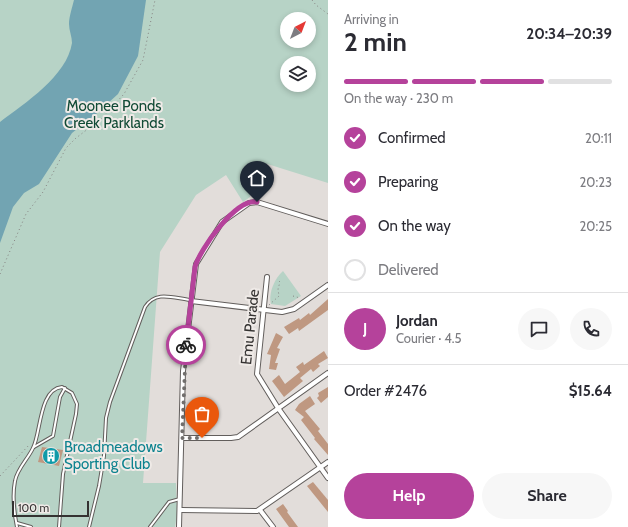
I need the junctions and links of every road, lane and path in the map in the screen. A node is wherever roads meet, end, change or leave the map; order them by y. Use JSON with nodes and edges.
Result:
{"nodes":[{"id":1,"x":155,"y":0,"type":"edge"},
{"id":2,"x":312,"y":0,"type":"edge"},
{"id":3,"x":328,"y":14,"type":"edge"},
{"id":4,"x":328,"y":224,"type":"edge"},
{"id":5,"x":0,"y":274,"type":"edge"},
{"id":6,"x":267,"y":277,"type":"dead end"},
{"id":7,"x":277,"y":279,"type":"dead end"},
{"id":8,"x":328,"y":285,"type":"edge"},
{"id":9,"x":293,"y":296,"type":"dead end"},
{"id":10,"x":300,"y":298,"type":"dead end"},
{"id":11,"x":191,"y":301,"type":"junction"},
{"id":12,"x":269,"y":305,"type":"dead end"},
{"id":13,"x":263,"y":309,"type":"junction"},
{"id":14,"x":328,"y":373,"type":"edge"},
{"id":15,"x":65,"y":388,"type":"junction"},
{"id":16,"x":278,"y":408,"type":"junction"},
{"id":17,"x":182,"y":438,"type":"junction"},
{"id":18,"x":34,"y":445,"type":"junction"},
{"id":19,"x":328,"y":462,"type":"edge"},
{"id":20,"x":320,"y":467,"type":"junction"},
{"id":21,"x":0,"y":476,"type":"edge"},
{"id":22,"x":328,"y":478,"type":"edge"},
{"id":23,"x":181,"y":499,"type":"junction"},
{"id":24,"x":181,"y":510,"type":"junction"},
{"id":25,"x":260,"y":510,"type":"junction"},
{"id":26,"x":17,"y":523,"type":"junction"},
{"id":27,"x":17,"y":527,"type":"edge"},
{"id":28,"x":31,"y":527,"type":"edge"},
{"id":29,"x":59,"y":527,"type":"edge"},
{"id":30,"x":89,"y":527,"type":"edge"},
{"id":31,"x":150,"y":527,"type":"edge"},
{"id":32,"x":179,"y":527,"type":"edge"},
{"id":33,"x":273,"y":527,"type":"edge"}],
"edges":[{"from":1,"to":5,"type":"path"},
{"from":2,"to":3,"type":"path"},
{"from":4,"to":11,"type":"street"},
{"from":6,"to":13,"type":"street","name":"Emu Parade"},
{"from":7,"to":12,"type":"path"},
{"from":8,"to":13,"type":"street"},
{"from":9,"to":10,"type":"path"},
{"from":11,"to":13,"type":"street"},
{"from":11,"to":17,"type":"street"},
{"from":11,"to":30,"type":"lane"},
{"from":13,"to":16,"type":"street","name":"Emu Parade"},
{"from":14,"to":16,"type":"street"},
{"from":15,"to":18,"type":"lane"},
{"from":15,"to":18,"type":"lane"},
{"from":15,"to":29,"type":"lane"},
{"from":16,"to":17,"type":"street"},
{"from":16,"to":20,"type":"street","name":"Emu Parade"},
{"from":17,"to":23,"type":"street"},
{"from":18,"to":21,"type":"path"},
{"from":18,"to":26,"type":"lane"},
{"from":19,"to":20,"type":"street"},
{"from":20,"to":22,"type":"street","name":"Emu Parade"},
{"from":20,"to":25,"type":"street"},
{"from":23,"to":24,"type":"street"},
{"from":23,"to":31,"type":"lane"},
{"from":24,"to":25,"type":"street"},
{"from":24,"to":32,"type":"street"},
{"from":25,"to":33,"type":"street"},
{"from":26,"to":27,"type":"lane"},
{"from":26,"to":28,"type":"lane"}]}
